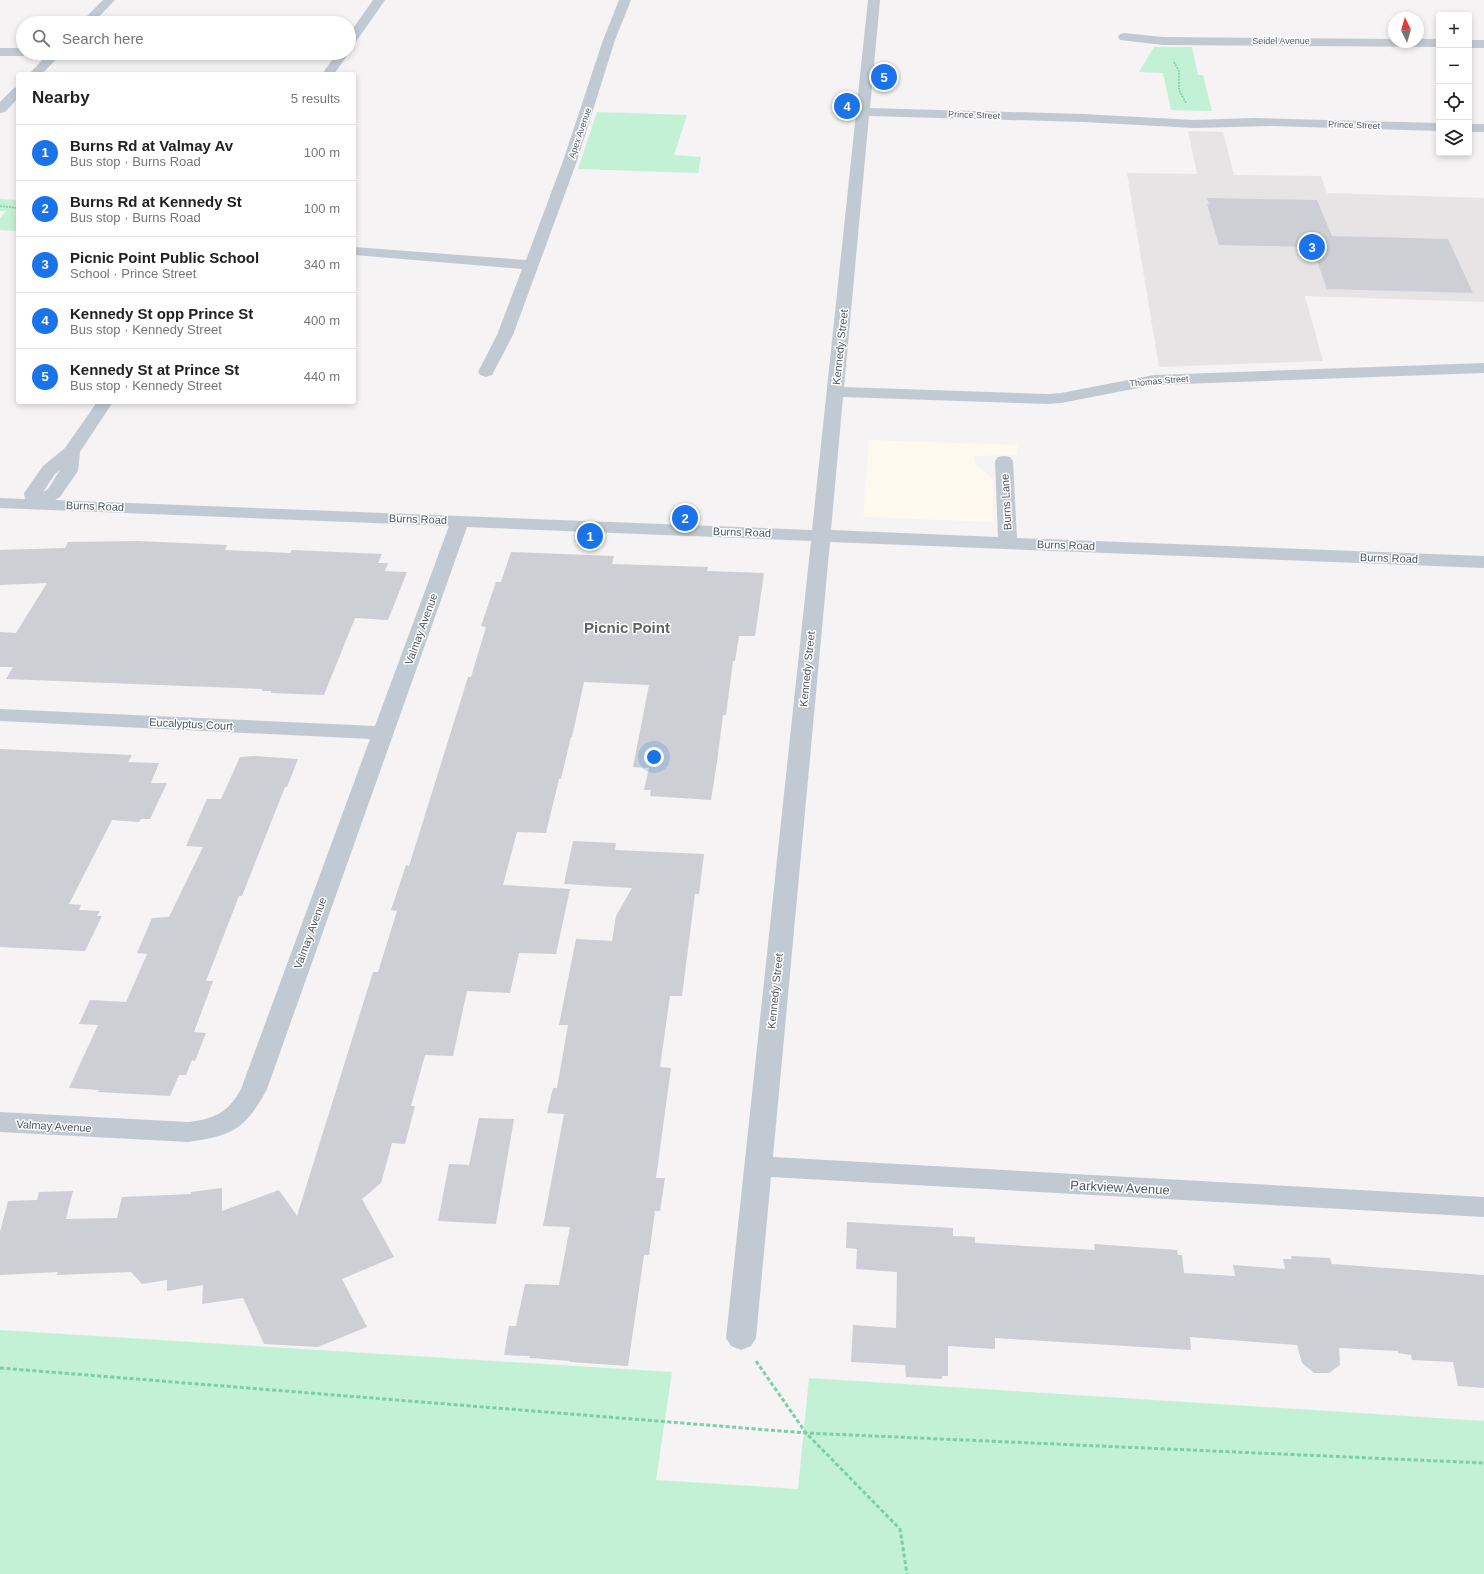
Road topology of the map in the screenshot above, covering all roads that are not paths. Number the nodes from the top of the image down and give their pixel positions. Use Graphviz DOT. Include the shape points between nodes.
graph roads {
  1 [pos="108,0"];
  2 [pos="378,0"];
  3 [pos="624,0"];
  4 [pos="874,0"];
  5 [pos="93,16"];
  6 [pos="356,33"];
  7 [pos="1124,37"];
  8 [pos="1436,43"];
  9 [pos="1472,44"];
  10 [pos="1484,44"];
  11 [pos="0,52"];
  12 [pos="16,52"];
  13 [pos="49,60"];
  14 [pos="337,60"];
  15 [pos="37,72"];
  16 [pos="329,72"];
  17 [pos="16,93"];
  18 [pos="0,109"];
  19 [pos="864,112"];
  20 [pos="1436,127"];
  21 [pos="1472,128"];
  22 [pos="1484,128"];
  23 [pos="356,251"];
  24 [pos="531,265"];
  25 [pos="1484,368"];
  26 [pos="486,372"];
  27 [pos="836,392"];
  28 [pos="104,404"];
  29 [pos="1004,461"];
  30 [pos="0,503"];
  31 [pos="35,504"];
  32 [pos="460,521"];
  33 [pos="821,536"];
  34 [pos="1008,543"];
  35 [pos="1484,562"];
  36 [pos="0,715"];
  37 [pos="383,733"];
  38 [pos="0,1122"];
  39 [pos="757,1166"];
  40 [pos="1484,1207"];
  41 [pos="741,1338"];
  1 -- 5 [label="street"];
  2 -- 6 [label="street"];
  3 -- 24 [label="street, Apex Avenue" via="577,143"];
  4 -- 19 [label="street, Kennedy Street"];
  7 -- 8 [label="street, Seidel Avenue" via="1163,41"];
  9 -- 10 [label="street"];
  11 -- 12 [label="street"];
  13 -- 15 [label="street"];
  14 -- 16 [label="street"];
  17 -- 18 [label="street"];
  19 -- 20 [label="street, Prince Street" via="1194,124"];
  19 -- 27 [label="street, Kennedy Street"];
  21 -- 22 [label="street"];
  23 -- 24 [label="street"];
  24 -- 26 [label="street, Apex Avenue" via="505,334"];
  25 -- 27 [label="street, Thomas Street" via="1154,380 1048,399"];
  27 -- 33 [label="street, Kennedy Street"];
  28 -- 31 [label="street" via="70,452 69,471 54,493"];
  29 -- 34 [label="street, Burns Lane"];
  30 -- 31 [label="street, Burns Road"];
  31 -- 32 [label="street, Burns Road"];
  32 -- 33 [label="street, Burns Road"];
  32 -- 37 [label="street, Valmay Avenue"];
  33 -- 34 [label="street, Burns Road"];
  33 -- 39 [label="street, Kennedy Street"];
  34 -- 35 [label="street, Burns Road"];
  36 -- 37 [label="street, Eucalyptus Court"];
  37 -- 38 [label="street, Valmay Avenue" via="246,1106 221,1126 188,1132"];
  39 -- 40 [label="street, Parkview Avenue"];
  39 -- 41 [label="street, Kennedy Street"];
}
